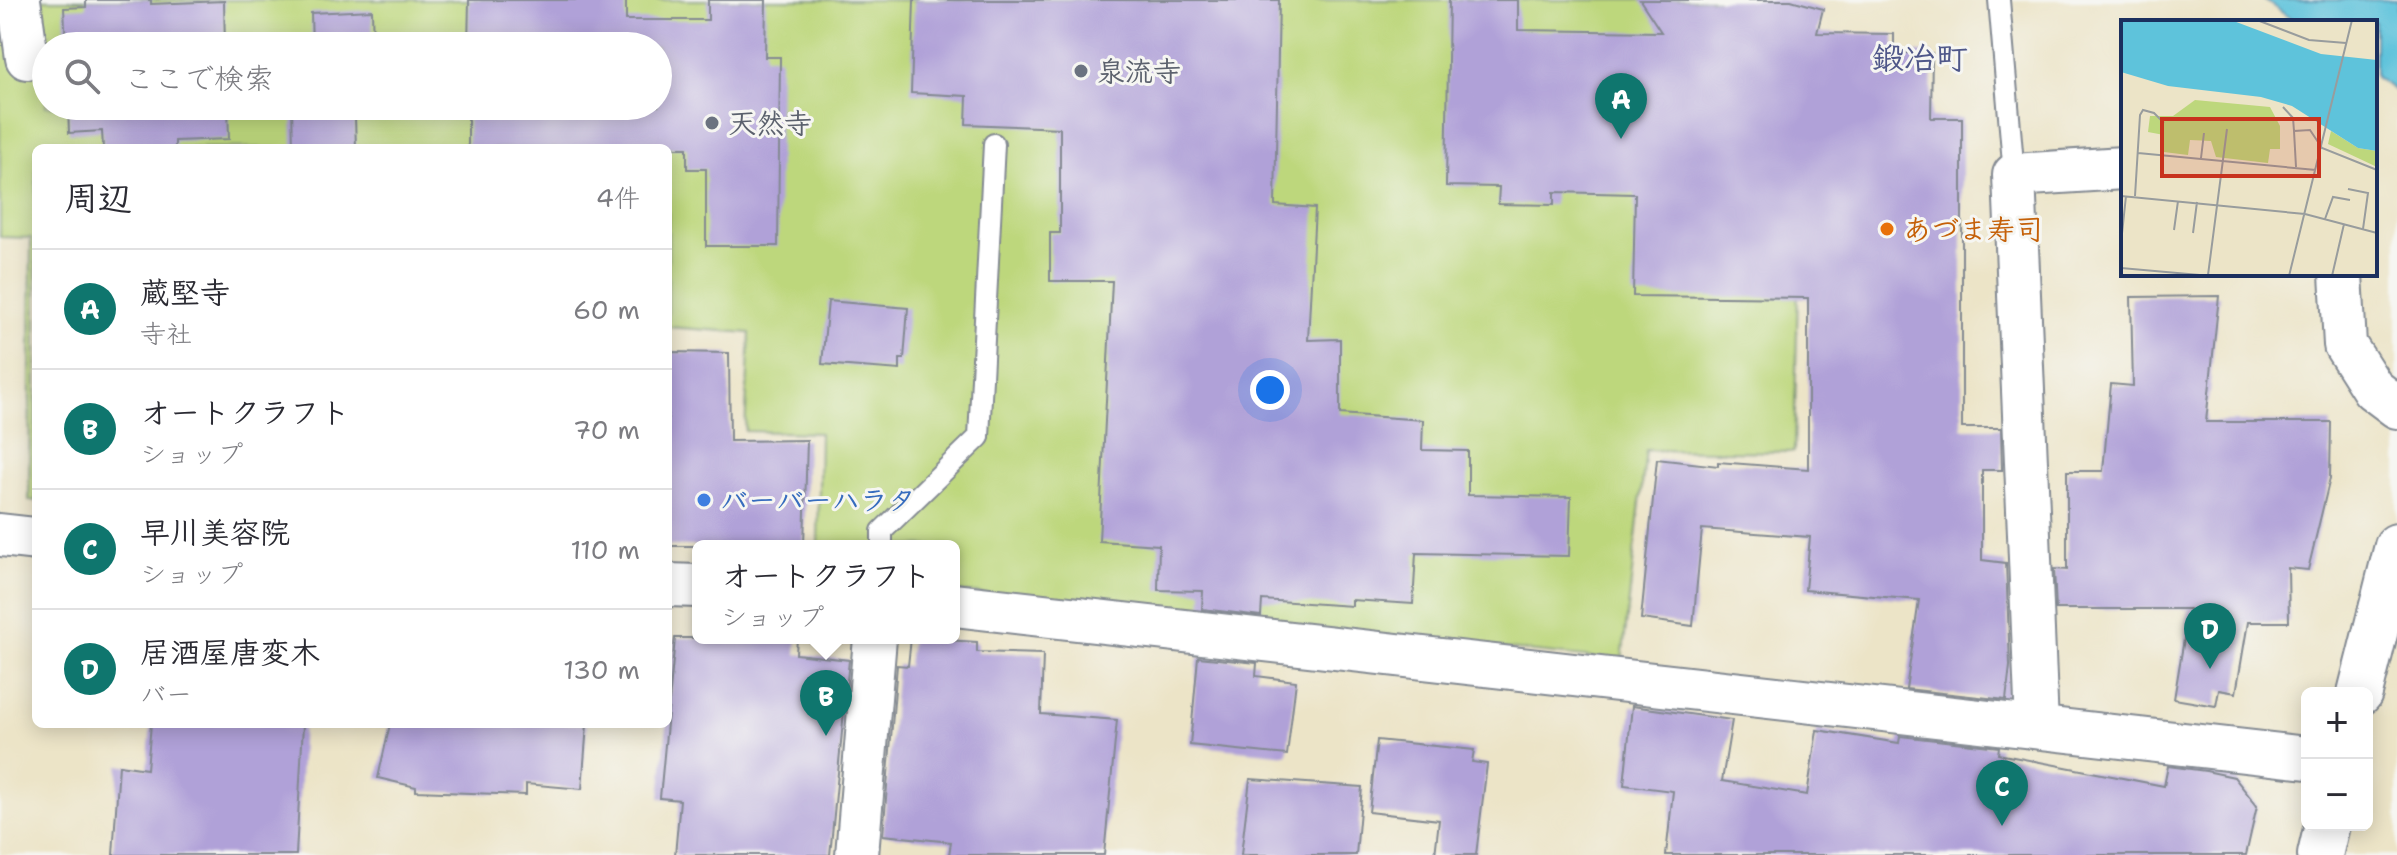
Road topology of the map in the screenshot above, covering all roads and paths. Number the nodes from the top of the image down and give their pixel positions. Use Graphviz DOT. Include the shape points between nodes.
graph roads {
  1 [pos="19,0"];
  2 [pos="1999,0"];
  3 [pos="27,58"];
  4 [pos="994,144"];
  5 [pos="2121,168"];
  6 [pos="2014,175"];
  7 [pos="2341,276"];
  8 [pos="2397,407"];
  9 [pos="0,535"];
  10 [pos="32,539"];
  11 [pos="882,540"];
  12 [pos="2397,546"];
  13 [pos="672,585"];
  14 [pos="692,586"];
  15 [pos="960,606"];
  16 [pos="875,644"];
  17 [pos="2362,687"];
  18 [pos="2037,726"];
  19 [pos="2301,757"];
  20 [pos="2326,831"];
  21 [pos="857,855"];
  22 [pos="2320,855"];
  1 -- 3 [label="street"];
  2 -- 6 [label="lane"];
  4 -- 11 [label="lane" via="979,437 882,531"];
  5 -- 6 [label="street"];
  6 -- 18 [label="street"];
  7 -- 8 [label="street" via="2345,345 2373,389"];
  9 -- 10 [label="street"];
  12 -- 17 [label="street"];
  13 -- 14 [label="street"];
  15 -- 18 [label="street"];
  16 -- 21 [label="street"];
  18 -- 19 [label="street"];
  20 -- 22 [label="street"];
}
